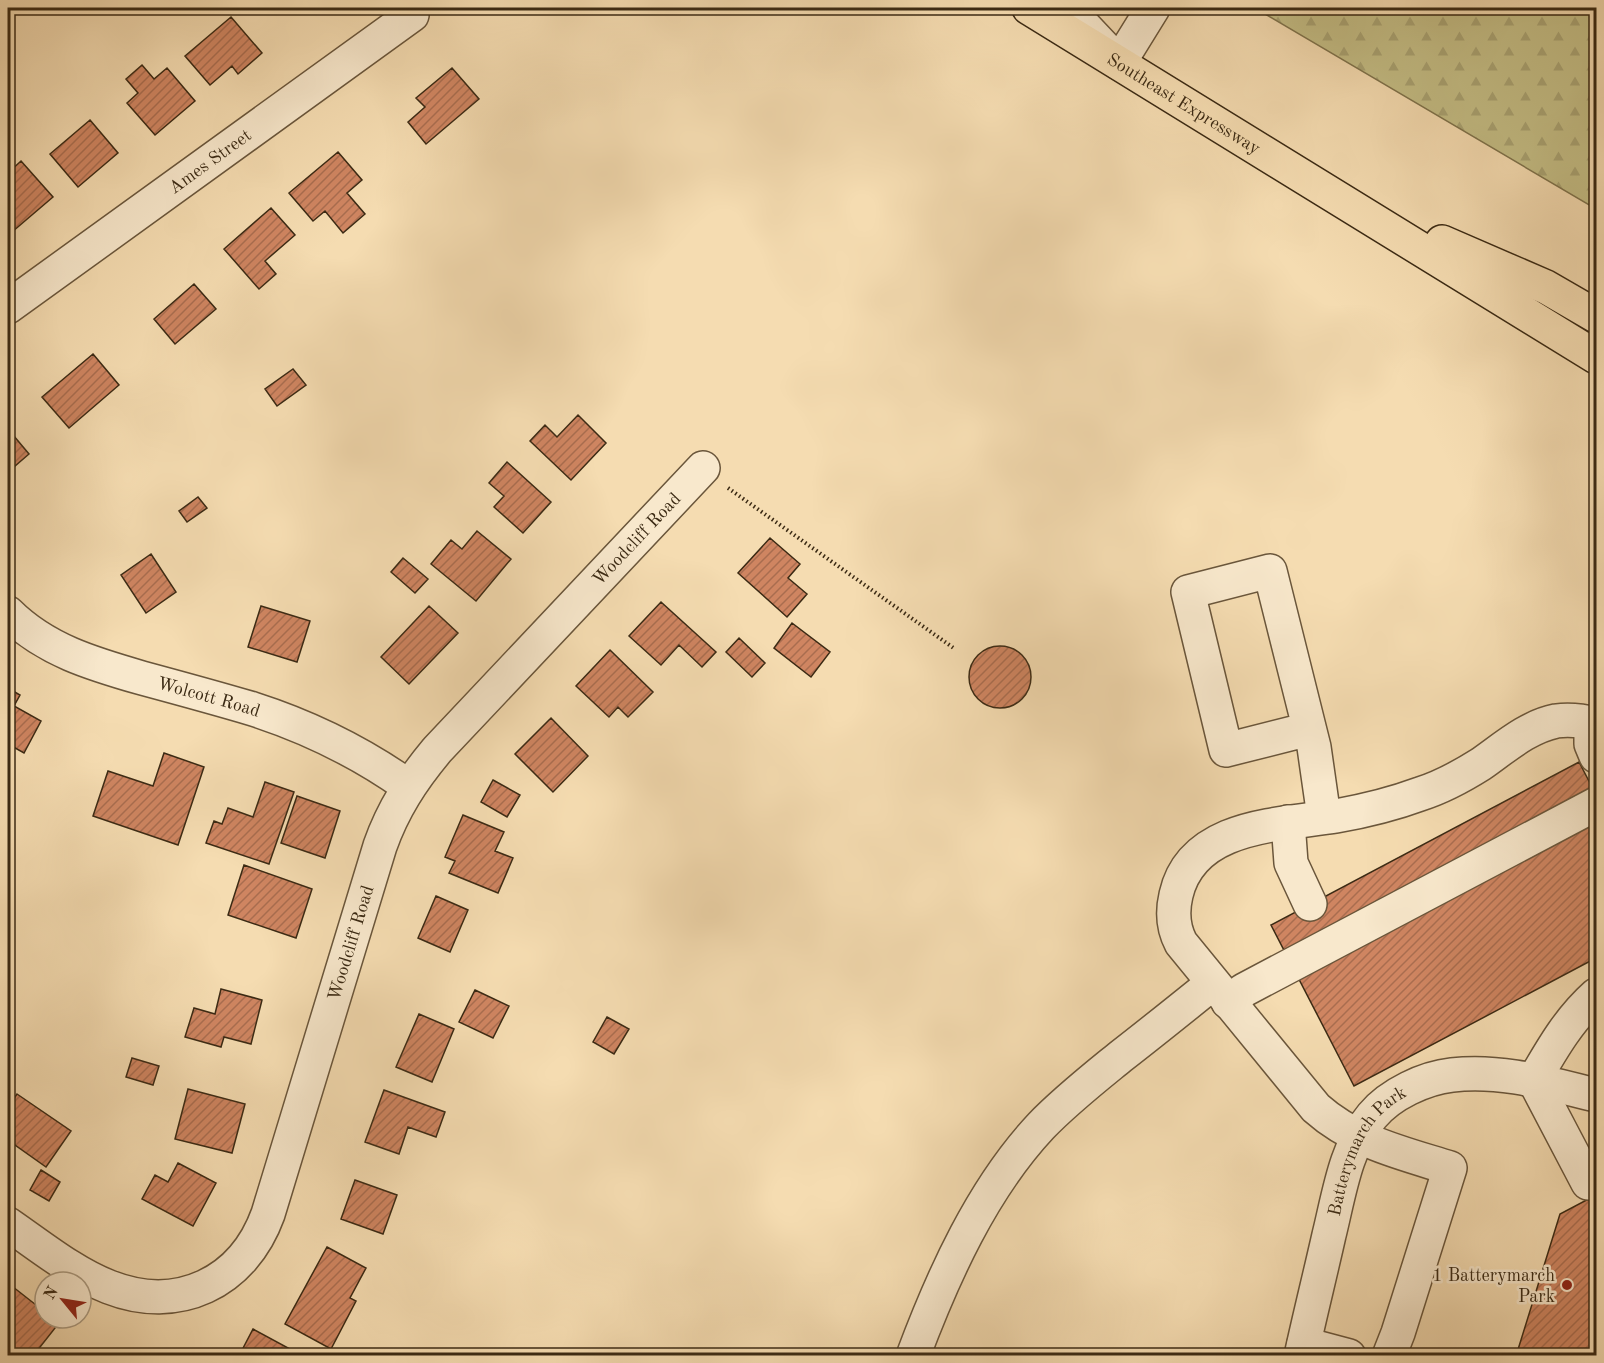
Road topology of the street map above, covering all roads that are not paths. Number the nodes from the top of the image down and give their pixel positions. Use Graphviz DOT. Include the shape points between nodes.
graph roads {
  1 [pos="1029,8"];
  2 [pos="1068,8"];
  3 [pos="1153,8"];
  4 [pos="412,15"];
  5 [pos="1119,63"];
  6 [pos="1338,198"];
  7 [pos="8,307"];
  8 [pos="1596,316"];
  9 [pos="1596,357"];
  10 [pos="703,468"];
  11 [pos="8,613"];
  12 [pos="1594,724"];
  13 [pos="1309,729"];
  14 [pos="1596,756"];
  15 [pos="408,786"];
  16 [pos="1596,804"];
  17 [pos="1324,817"];
  18 [pos="1288,822"];
  19 [pos="1310,904"];
  20 [pos="1220,992"];
  21 [pos="1596,994"];
  22 [pos="1534,1080"];
  23 [pos="1596,1095"];
  24 [pos="1359,1137"];
  25 [pos="1588,1183"];
  26 [pos="8,1224"];
  27 [pos="1302,1350"];
  28 [pos="913,1356"];
  29 [pos="1349,1356"];
  30 [pos="1389,1356"];
  1 -- 5 [label="highway, Southeast Expressway"];
  2 -- 5 [label="street"];
  3 -- 5 [label="street"];
  4 -- 7 [label="street, Ames Street"];
  5 -- 6 [label="highway, Southeast Expressway"];
  6 -- 8 [label="highway" via="1546,287"];
  6 -- 9 [label="highway"];
  10 -- 15 [label="street, Woodcliff Road" via="437,750"];
  11 -- 15 [label="street, Wolcott Road" via="49,644 83,660 291,723 363,755"];
  12 -- 14 [label="street" via="1591,744"];
  12 -- 17 [label="street" via="1566,720 1543,724 1439,788 1397,802"];
  13 -- 13 [label="street" via="1270,571 1188,592 1226,750"];
  13 -- 17 [label="street"];
  15 -- 26 [label="street, Woodcliff Road" via="380,846 268,1214 257,1242 237,1266 215,1282 189,1293 132,1293 94,1280"];
  16 -- 20 [label="street" via="1244,990"];
  17 -- 18 [label="street"];
  18 -- 19 [label="street" via="1291,864"];
  18 -- 20 [label="street" via="1258,826 1227,837 1202,853 1181,880 1175,898 1174,927 1187,952"];
  20 -- 24 [label="street" via="1305,1096 1330,1120"];
  20 -- 28 [label="street" via="1081,1089 1025,1144 968,1233"];
  21 -- 22 [label="street" via="1563,1032"];
  22 -- 23 [label="street, Batterymarch Park"];
  22 -- 24 [label="street, Batterymarch Park" via="1488,1074 1437,1078 1394,1098 1373,1114"];
  22 -- 25 [label="street"];
  24 -- 27 [label="street, Batterymarch Park" via="1342,1182"];
  24 -- 30 [label="street" via="1450,1168"];
  27 -- 29 [label="street, Batterymarch Park"];
}
